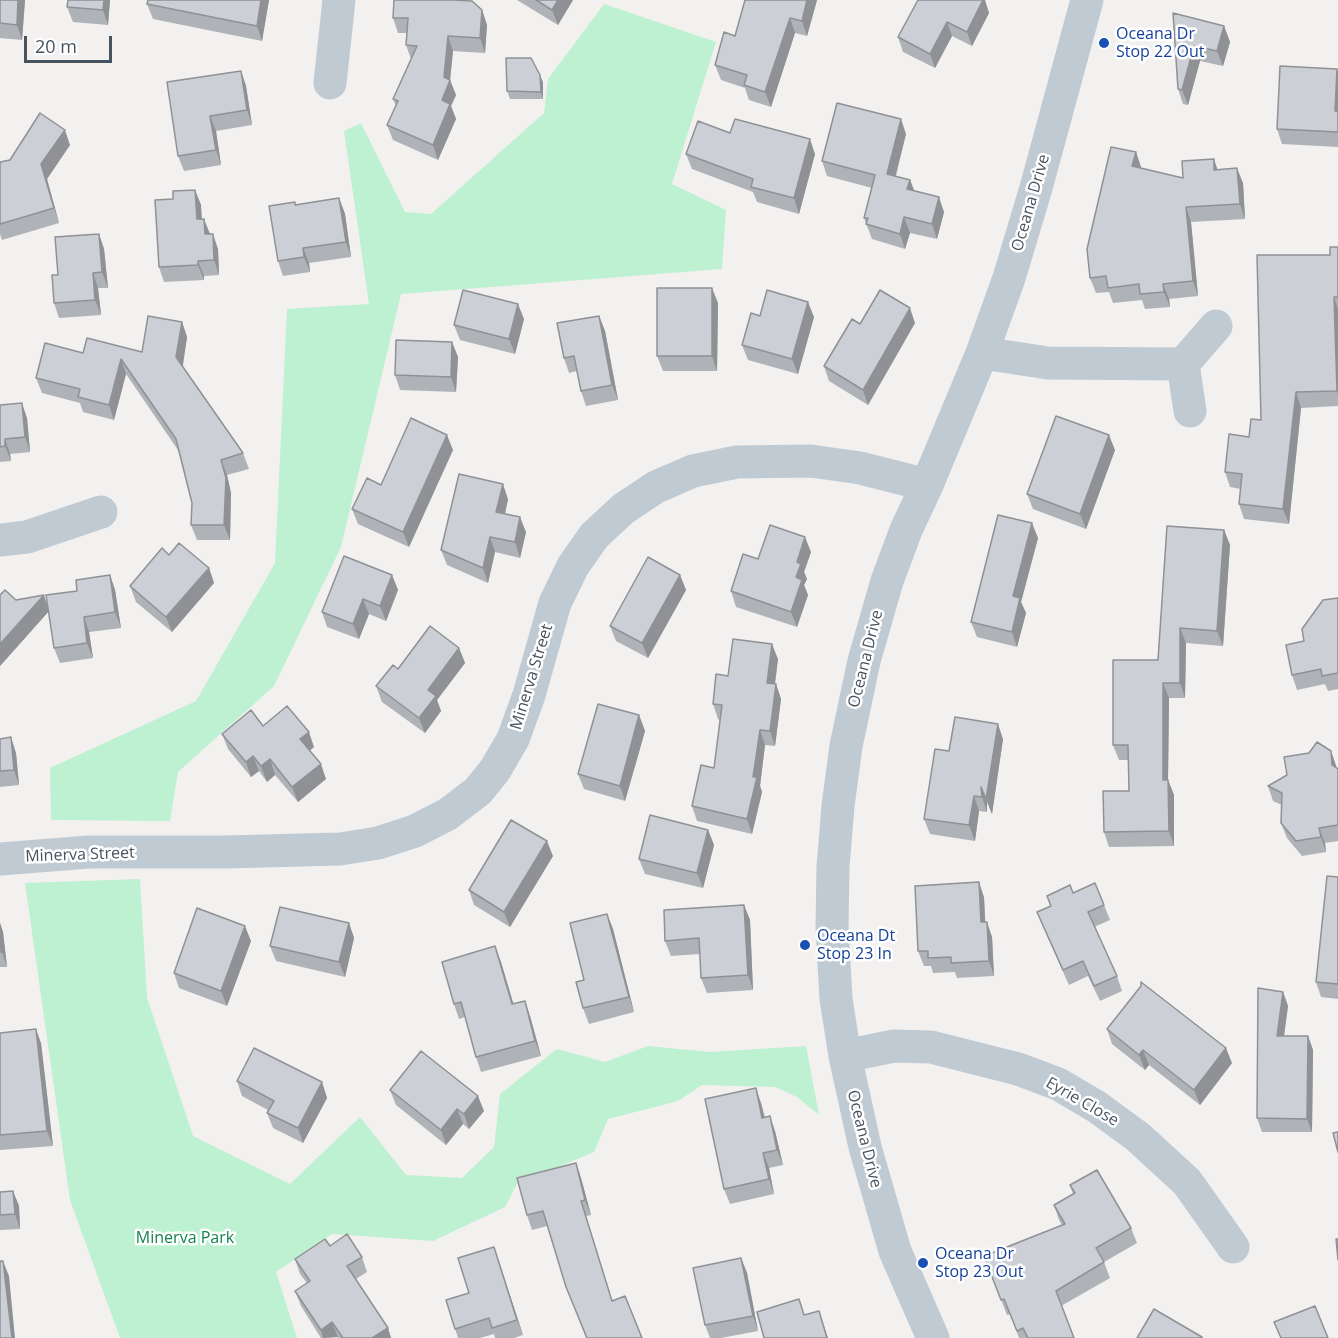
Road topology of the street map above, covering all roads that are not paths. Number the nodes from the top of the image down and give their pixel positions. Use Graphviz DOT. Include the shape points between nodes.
graph roads {
  1 [pos="339,0"];
  2 [pos="1087,0"];
  3 [pos="330,83"];
  4 [pos="1216,326"];
  5 [pos="982,353"];
  6 [pos="1183,364"];
  7 [pos="1190,411"];
  8 [pos="927,485"];
  9 [pos="101,512"];
  10 [pos="0,540"];
  11 [pos="0,859"];
  12 [pos="845,1056"];
  13 [pos="1233,1247"];
  14 [pos="933,1338"];
  1 -- 3 [label="street"];
  2 -- 5 [label="street, Oceana Drive" via="1036,188"];
  4 -- 6 [label="street"];
  5 -- 6 [label="street" via="1048,363"];
  5 -- 8 [label="street, Oceana Drive"];
  6 -- 7 [label="street"];
  8 -- 11 [label="street, Minerva Street" via="860,468 811,461 737,462 693,471 656,487 623,509 594,536 573,566 555,603 513,739 495,770 478,791 415,831 378,843 340,849 89,852"];
  8 -- 12 [label="street, Oceana Drive" via="887,581 864,661 846,746 833,867 832,927 836,999"];
  9 -- 10 [label="street" via="27,537"];
  12 -- 13 [label="street, Eyrie Close" via="894,1046 931,1047 1018,1069 1058,1084 1097,1107 1163,1159 1187,1182"];
  12 -- 14 [label="street, Oceana Drive" via="865,1148 895,1251"];
}
